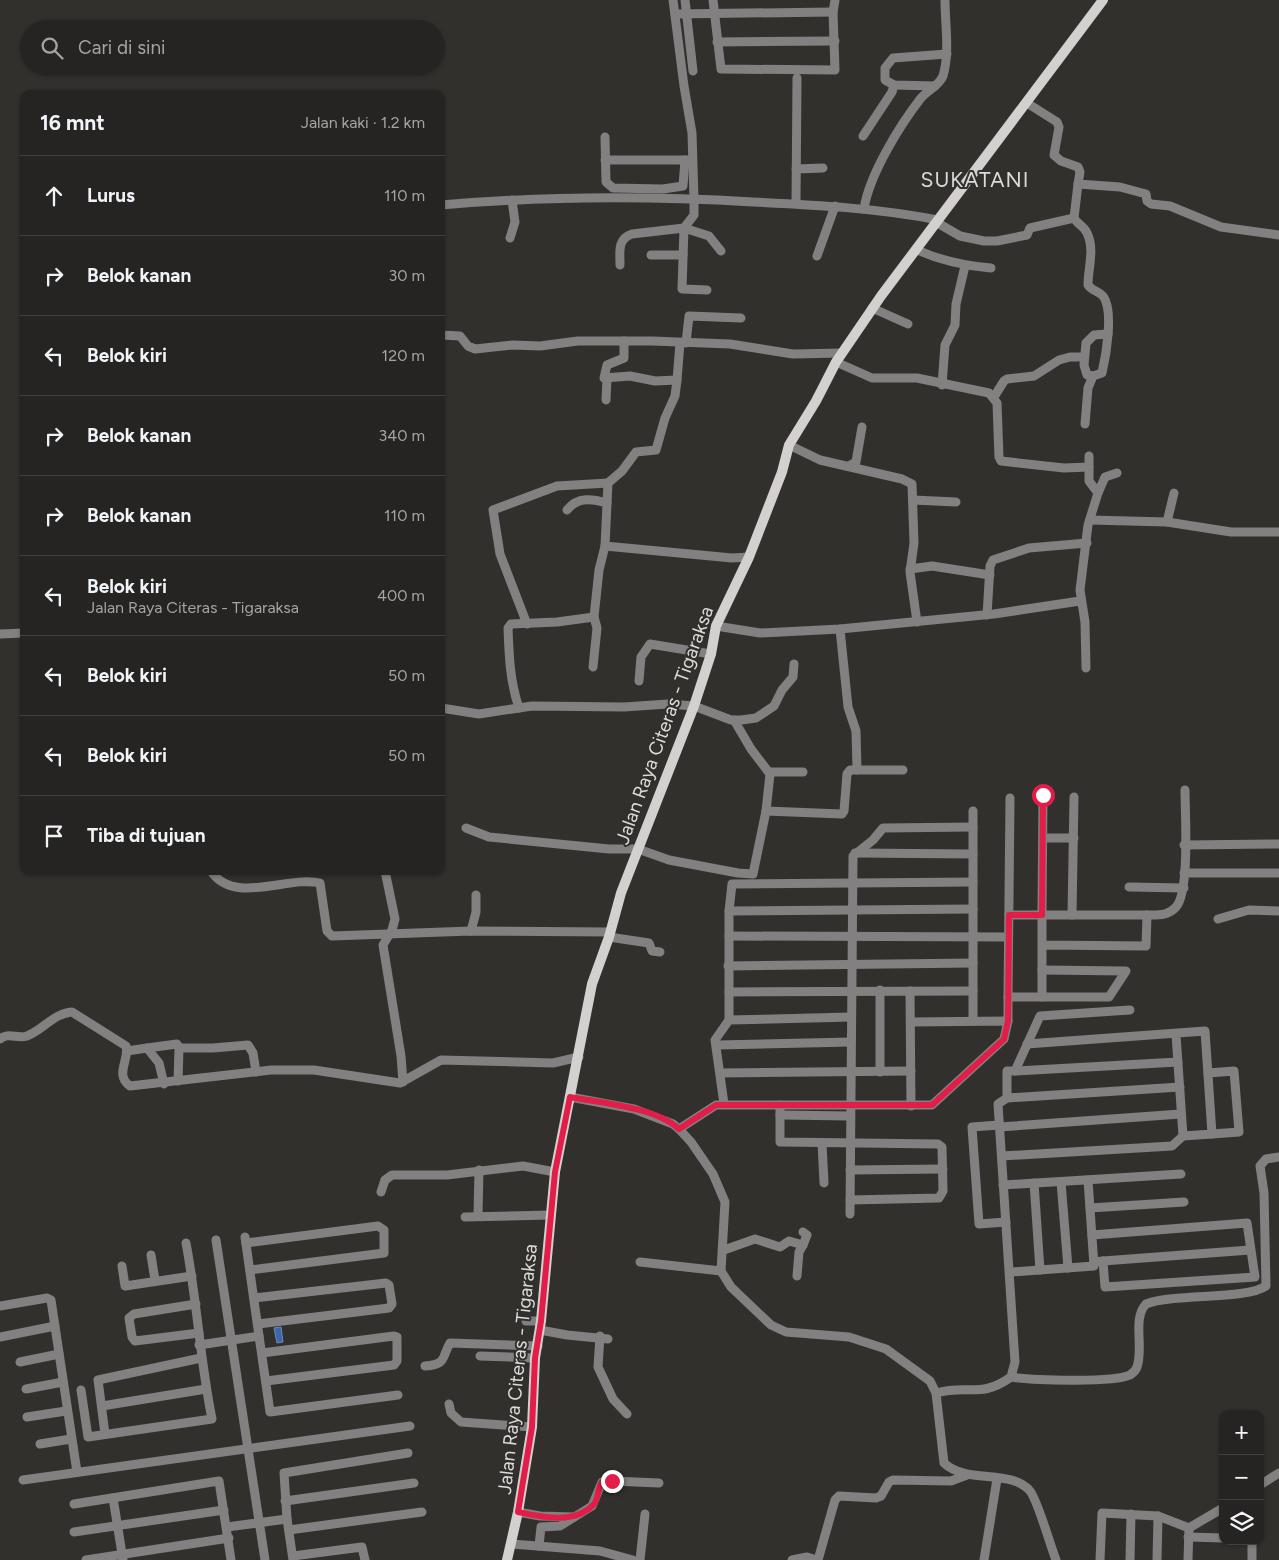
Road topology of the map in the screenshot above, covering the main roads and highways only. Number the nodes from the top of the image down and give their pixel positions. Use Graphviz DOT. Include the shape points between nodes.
graph roads {
  1 [pos="1103,0"];
  2 [pos="507,1560"];
  1 -- 2 [label="main road, Jalan Raya Citeras - Tigaraksa" via="872,308 839,358 789,445 749,557 716,626 711,654 694,706 621,894 592,984 555,1172 535,1358 532,1427"];
}
